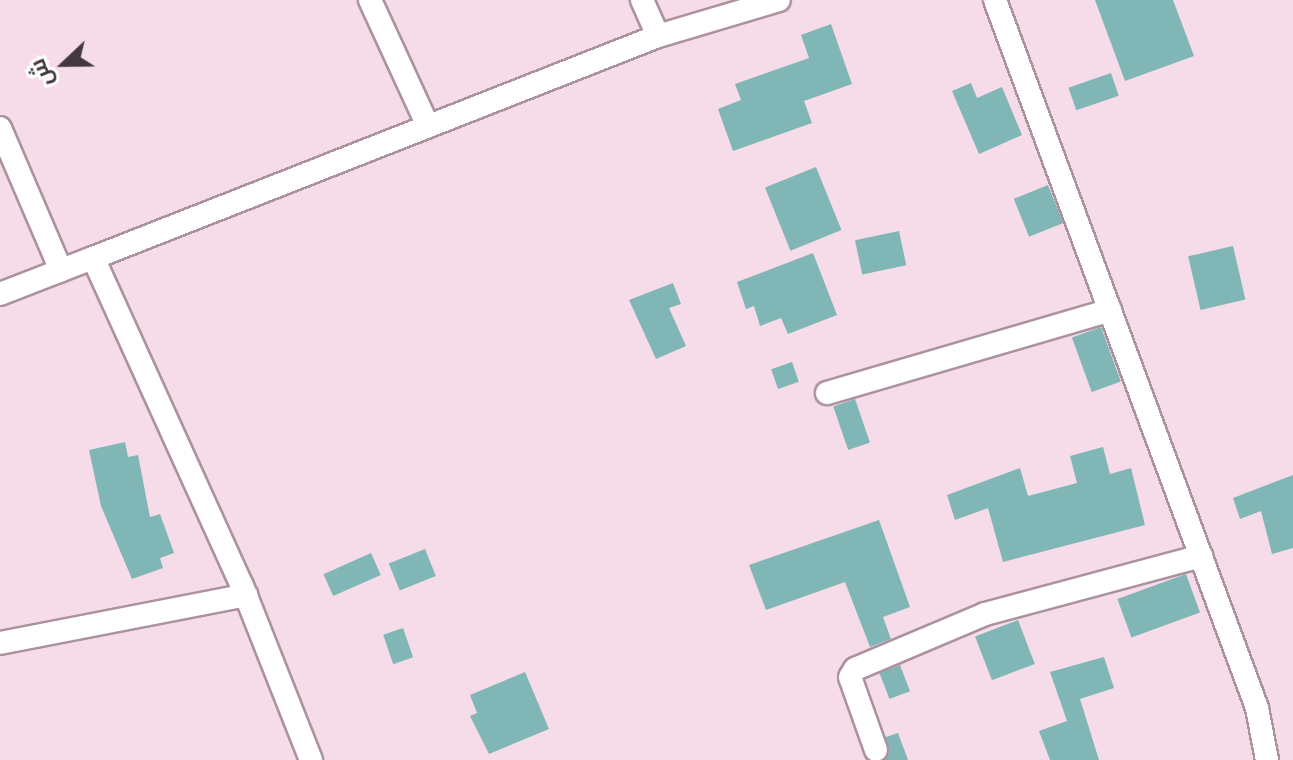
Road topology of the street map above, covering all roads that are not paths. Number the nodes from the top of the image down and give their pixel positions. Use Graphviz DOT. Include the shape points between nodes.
graph roads {
  1 [pos="370,0"];
  2 [pos="642,0"];
  3 [pos="779,0"];
  4 [pos="995,0"];
  5 [pos="658,36"];
  6 [pos="428,126"];
  7 [pos="0,128"];
  8 [pos="93,258"];
  9 [pos="61,270"];
  10 [pos="0,294"];
  11 [pos="1110,310"];
  12 [pos="827,393"];
  13 [pos="1201,556"];
  14 [pos="246,595"];
  15 [pos="0,643"];
  16 [pos="876,750"];
  17 [pos="311,760"];
  18 [pos="1267,760"];
  1 -- 6 [label="street"];
  2 -- 5 [label="street"];
  3 -- 5 [label="street"];
  4 -- 11 [label="street"];
  5 -- 6 [label="street"];
  6 -- 8 [label="street"];
  7 -- 9 [label="street"];
  8 -- 9 [label="street"];
  8 -- 14 [label="street"];
  9 -- 10 [label="street"];
  11 -- 12 [label="street"];
  11 -- 13 [label="street"];
  13 -- 16 [label="street" via="985,614 855,669 852,688"];
  13 -- 18 [label="street" via="1257,708"];
  14 -- 15 [label="street"];
  14 -- 17 [label="street"];
}
